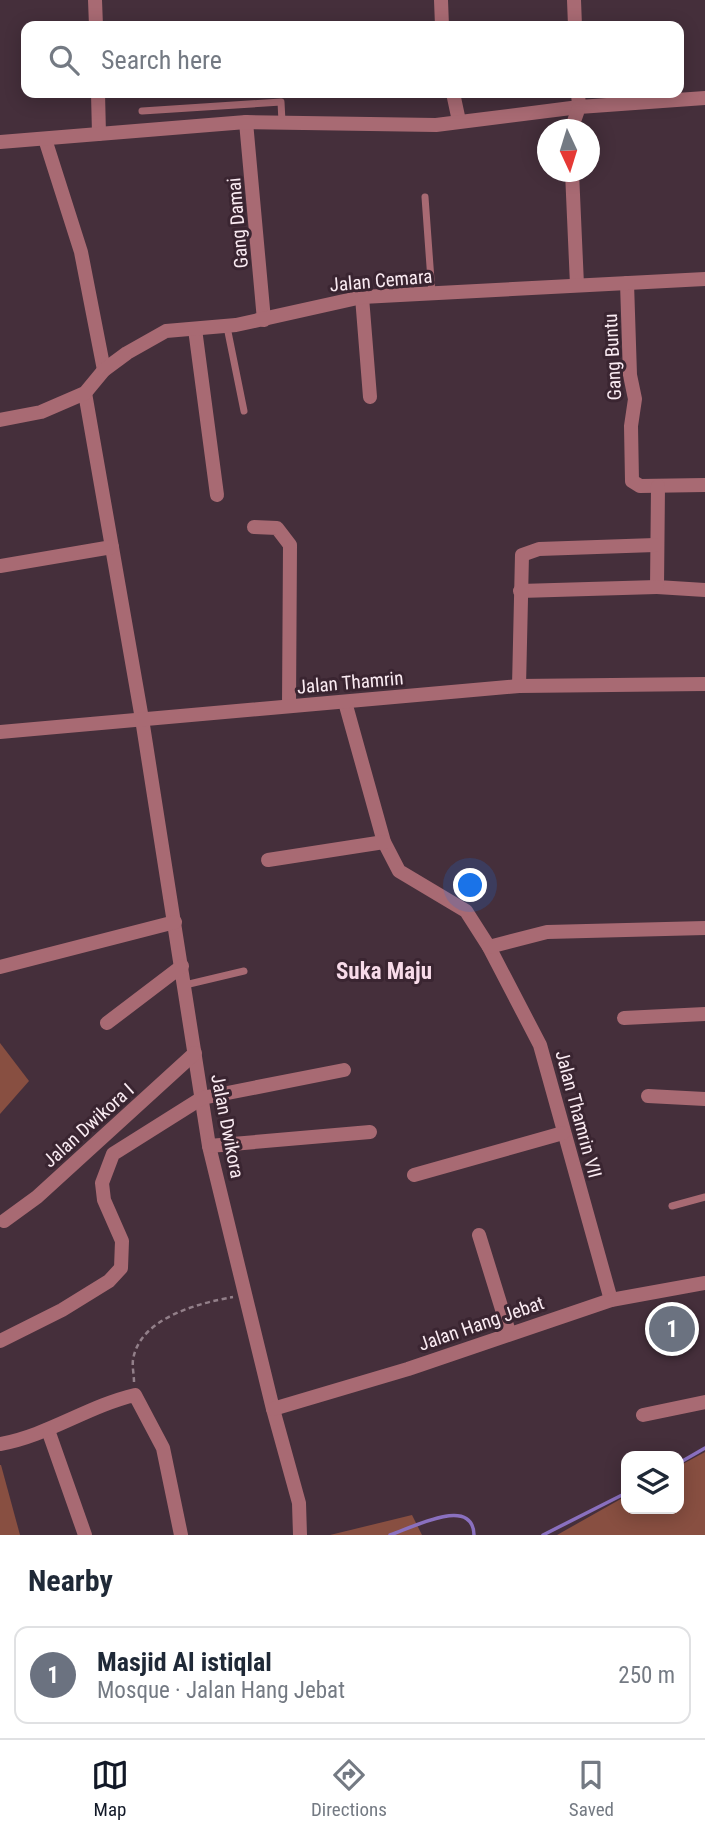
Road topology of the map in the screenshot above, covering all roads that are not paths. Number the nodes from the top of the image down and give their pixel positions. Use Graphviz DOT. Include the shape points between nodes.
graph roads {
  1 [pos="95,0"];
  2 [pos="441,0"];
  3 [pos="574,0"];
  4 [pos="96,21"];
  5 [pos="442,21"];
  6 [pos="575,21"];
  7 [pos="98,98"];
  8 [pos="454,98"];
  9 [pos="705,99"];
  10 [pos="579,100"];
  11 [pos="177,109"];
  12 [pos="142,111"];
  13 [pos="574,119"];
  14 [pos="459,121"];
  15 [pos="246,122"];
  16 [pos="282,122"];
  17 [pos="178,128"];
  18 [pos="99,134"];
  19 [pos="45,139"];
  20 [pos="0,142"];
  21 [pos="572,182"];
  22 [pos="425,197"];
  23 [pos="705,279"];
  24 [pos="626,283"];
  25 [pos="577,285"];
  26 [pos="432,295"];
  27 [pos="362,297"];
  28 [pos="264,320"];
  29 [pos="227,327"];
  30 [pos="195,330"];
  31 [pos="104,370"];
  32 [pos="85,393"];
  33 [pos="370,397"];
  34 [pos="244,411"];
  35 [pos="0,420"];
  36 [pos="705,485"];
  37 [pos="658,486"];
  38 [pos="216,495"];
  39 [pos="254,527"];
  40 [pos="655,545"];
  41 [pos="112,547"];
  42 [pos="0,566"];
  43 [pos="657,587"];
  44 [pos="705,590"];
  45 [pos="520,591"];
  46 [pos="705,684"];
  47 [pos="519,687"];
  48 [pos="345,702"];
  49 [pos="289,706"];
  50 [pos="142,719"];
  51 [pos="0,732"];
  52 [pos="384,842"];
  53 [pos="268,860"];
  54 [pos="175,922"];
  55 [pos="705,928"];
  56 [pos="489,947"];
  57 [pos="182,966"];
  58 [pos="0,968"];
  59 [pos="244,971"];
  60 [pos="185,985"];
  61 [pos="705,1014"];
  62 [pos="624,1017"];
  63 [pos="107,1023"];
  64 [pos="195,1053"];
  65 [pos="344,1070"];
  66 [pos="648,1096"];
  67 [pos="202,1098"];
  68 [pos="705,1099"];
  69 [pos="370,1132"];
  70 [pos="563,1133"];
  71 [pos="209,1146"];
  72 [pos="414,1175"];
  73 [pos="705,1197"];
  74 [pos="672,1206"];
  75 [pos="4,1221"];
  76 [pos="479,1235"];
  77 [pos="705,1283"];
  78 [pos="611,1300"];
  79 [pos="509,1332"];
  80 [pos="0,1341"];
  81 [pos="705,1402"];
  82 [pos="273,1409"];
  83 [pos="643,1415"];
  84 [pos="48,1430"];
  85 [pos="0,1444"];
  86 [pos="85,1535"];
  87 [pos="181,1535"];
  88 [pos="300,1535"];
  1 -- 4 [label="street"];
  2 -- 5 [label="street"];
  3 -- 6 [label="street"];
  7 -- 18 [label="street"];
  8 -- 14 [label="street"];
  9 -- 10 [label="street"];
  10 -- 13 [label="street"];
  10 -- 14 [label="street"];
  11 -- 12 [label="lane"];
  11 -- 16 [label="lane" via="281,102"];
  11 -- 17 [label="lane"];
  14 -- 16 [label="street" via="436,125"];
  15 -- 16 [label="street"];
  15 -- 17 [label="street"];
  15 -- 28 [label="street, Gang Damai"];
  17 -- 18 [label="street"];
  18 -- 19 [label="street"];
  19 -- 20 [label="street"];
  19 -- 31 [label="street" via="81,252"];
  21 -- 25 [label="street"];
  22 -- 26 [label="lane"];
  23 -- 24 [label="street, Jalan Cemara"];
  24 -- 25 [label="street, Jalan Cemara"];
  24 -- 37 [label="street, Gang Buntu" via="635,399 632,481"];
  25 -- 26 [label="street, Jalan Cemara"];
  26 -- 27 [label="street, Jalan Cemara"];
  27 -- 28 [label="street, Jalan Cemara"];
  27 -- 33 [label="street"];
  28 -- 29 [label="street, Jalan Cemara"];
  29 -- 30 [label="street, Jalan Cemara"];
  29 -- 34 [label="lane"];
  30 -- 31 [label="street, Jalan Cemara" via="166,331"];
  30 -- 38 [label="street"];
  31 -- 32 [label="street, Jalan Cemara"];
  32 -- 35 [label="street, Jalan Cemara" via="41,412"];
  32 -- 41 [label="street"];
  36 -- 37 [label="street, Gang Buntu"];
  37 -- 40 [label="street"];
  39 -- 49 [label="street" via="277,528 290,545"];
  40 -- 43 [label="street"];
  40 -- 45 [label="street" via="529,550 522,555"];
  41 -- 42 [label="street"];
  41 -- 50 [label="street"];
  43 -- 44 [label="street"];
  43 -- 45 [label="street"];
  45 -- 47 [label="street"];
  46 -- 47 [label="street, Jalan Thamrin"];
  47 -- 48 [label="street, Jalan Thamrin"];
  48 -- 49 [label="street, Jalan Thamrin"];
  48 -- 52 [label="street, Jalan Thamrin VII"];
  49 -- 50 [label="street, Jalan Thamrin"];
  50 -- 51 [label="street, Jalan Thamrin"];
  50 -- 54 [label="street, Jalan Dwikora"];
  52 -- 53 [label="street"];
  52 -- 56 [label="street, Jalan Thamrin VII" via="399,871 466,911"];
  54 -- 57 [label="street, Jalan Dwikora"];
  54 -- 58 [label="street"];
  55 -- 56 [label="street" via="547,932"];
  56 -- 70 [label="street, Jalan Thamrin VII" via="540,1045"];
  57 -- 60 [label="street, Jalan Dwikora"];
  57 -- 63 [label="street"];
  59 -- 60 [label="lane"];
  60 -- 64 [label="street, Jalan Dwikora"];
  61 -- 62 [label="street"];
  64 -- 67 [label="street, Jalan Dwikora"];
  64 -- 75 [label="street, Jalan Dwikora I" via="37,1197"];
  65 -- 67 [label="street"];
  66 -- 68 [label="street"];
  67 -- 71 [label="street, Jalan Dwikora"];
  67 -- 80 [label="street" via="126,1144 107,1165 104,1200 122,1241 121,1268 109,1281 62,1310"];
  69 -- 71 [label="street"];
  70 -- 72 [label="street"];
  70 -- 78 [label="street, Jalan Thamrin VII"];
  71 -- 82 [label="street, Jalan Dwikora"];
  73 -- 74 [label="lane"];
  76 -- 79 [label="street"];
  77 -- 78 [label="street, Jalan Hang Jebat"];
  78 -- 79 [label="street, Jalan Hang Jebat"];
  79 -- 82 [label="street, Jalan Hang Jebat"];
  81 -- 83 [label="street"];
  82 -- 88 [label="street, Jalan Dwikora" via="299,1503"];
  84 -- 85 [label="street"];
  84 -- 86 [label="street"];
  84 -- 87 [label="street" via="135,1395 163,1448"];
}
